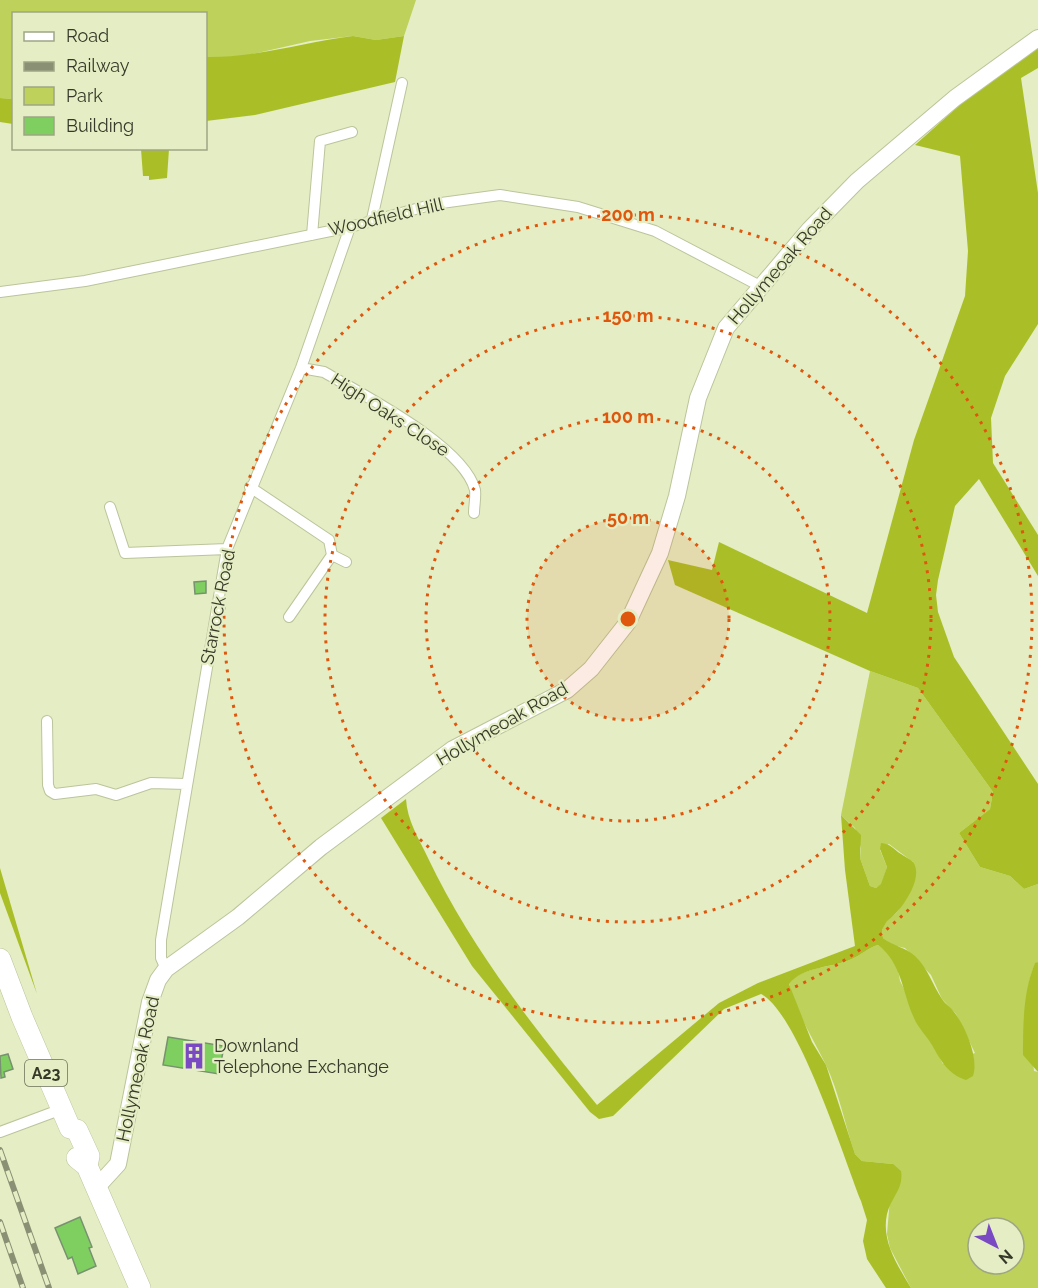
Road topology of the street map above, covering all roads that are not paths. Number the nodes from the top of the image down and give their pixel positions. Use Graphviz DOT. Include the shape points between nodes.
graph roads {
  1 [pos="1038,38"];
  2 [pos="402,83"];
  3 [pos="351,132"];
  4 [pos="372,219"];
  5 [pos="350,227"];
  6 [pos="312,234"];
  7 [pos="760,286"];
  8 [pos="0,292"];
  9 [pos="301,368"];
  10 [pos="250,487"];
  11 [pos="110,507"];
  12 [pos="474,513"];
  13 [pos="227,549"];
  14 [pos="332,555"];
  15 [pos="346,562"];
  16 [pos="289,617"];
  17 [pos="47,720"];
  18 [pos="186,784"];
  19 [pos="0,959"];
  20 [pos="166,969"];
  21 [pos="66,1119"];
  22 [pos="0,1132"];
  23 [pos="96,1188"];
  24 [pos="140,1288"];
  1 -- 7 [label="street, Hollymeoak Road" via="955,98 857,181"];
  2 -- 4 [label="street"];
  3 -- 6 [label="street" via="320,141"];
  4 -- 5 [label="street, Woodfield Hill"];
  4 -- 7 [label="street, Woodfield Hill" via="434,204 501,195 578,207 655,231"];
  5 -- 6 [label="street, Woodfield Hill"];
  5 -- 9 [label="street, Starrock Road"];
  6 -- 8 [label="street, Woodfield Hill" via="85,281"];
  7 -- 20 [label="street, Hollymeoak Road" via="726,328 698,398 660,554 628,622 591,669 567,690 453,749"];
  9 -- 10 [label="street, Starrock Road"];
  9 -- 12 [label="street, High Oaks Close" via="324,372 446,448 465,469 475,491"];
  10 -- 13 [label="street, Starrock Road"];
  10 -- 14 [label="street" via="328,540"];
  11 -- 13 [label="street" via="125,553"];
  13 -- 18 [label="street, Starrock Road"];
  14 -- 15 [label="street"];
  14 -- 16 [label="street"];
  17 -- 18 [label="street" via="48,785 56,794 85,788 116,795 151,783"];
  18 -- 20 [label="street, Starrock Road" via="161,940 161,958"];
  19 -- 21 [label="highway, A23"];
  20 -- 23 [label="street, Hollymeoak Road" via="150,1002 118,1164"];
  21 -- 22 [label="street"];
  21 -- 23 [label="highway, A23" via="84,1142 89,1156 87,1166"];
  23 -- 24 [label="highway, A23"];
}
